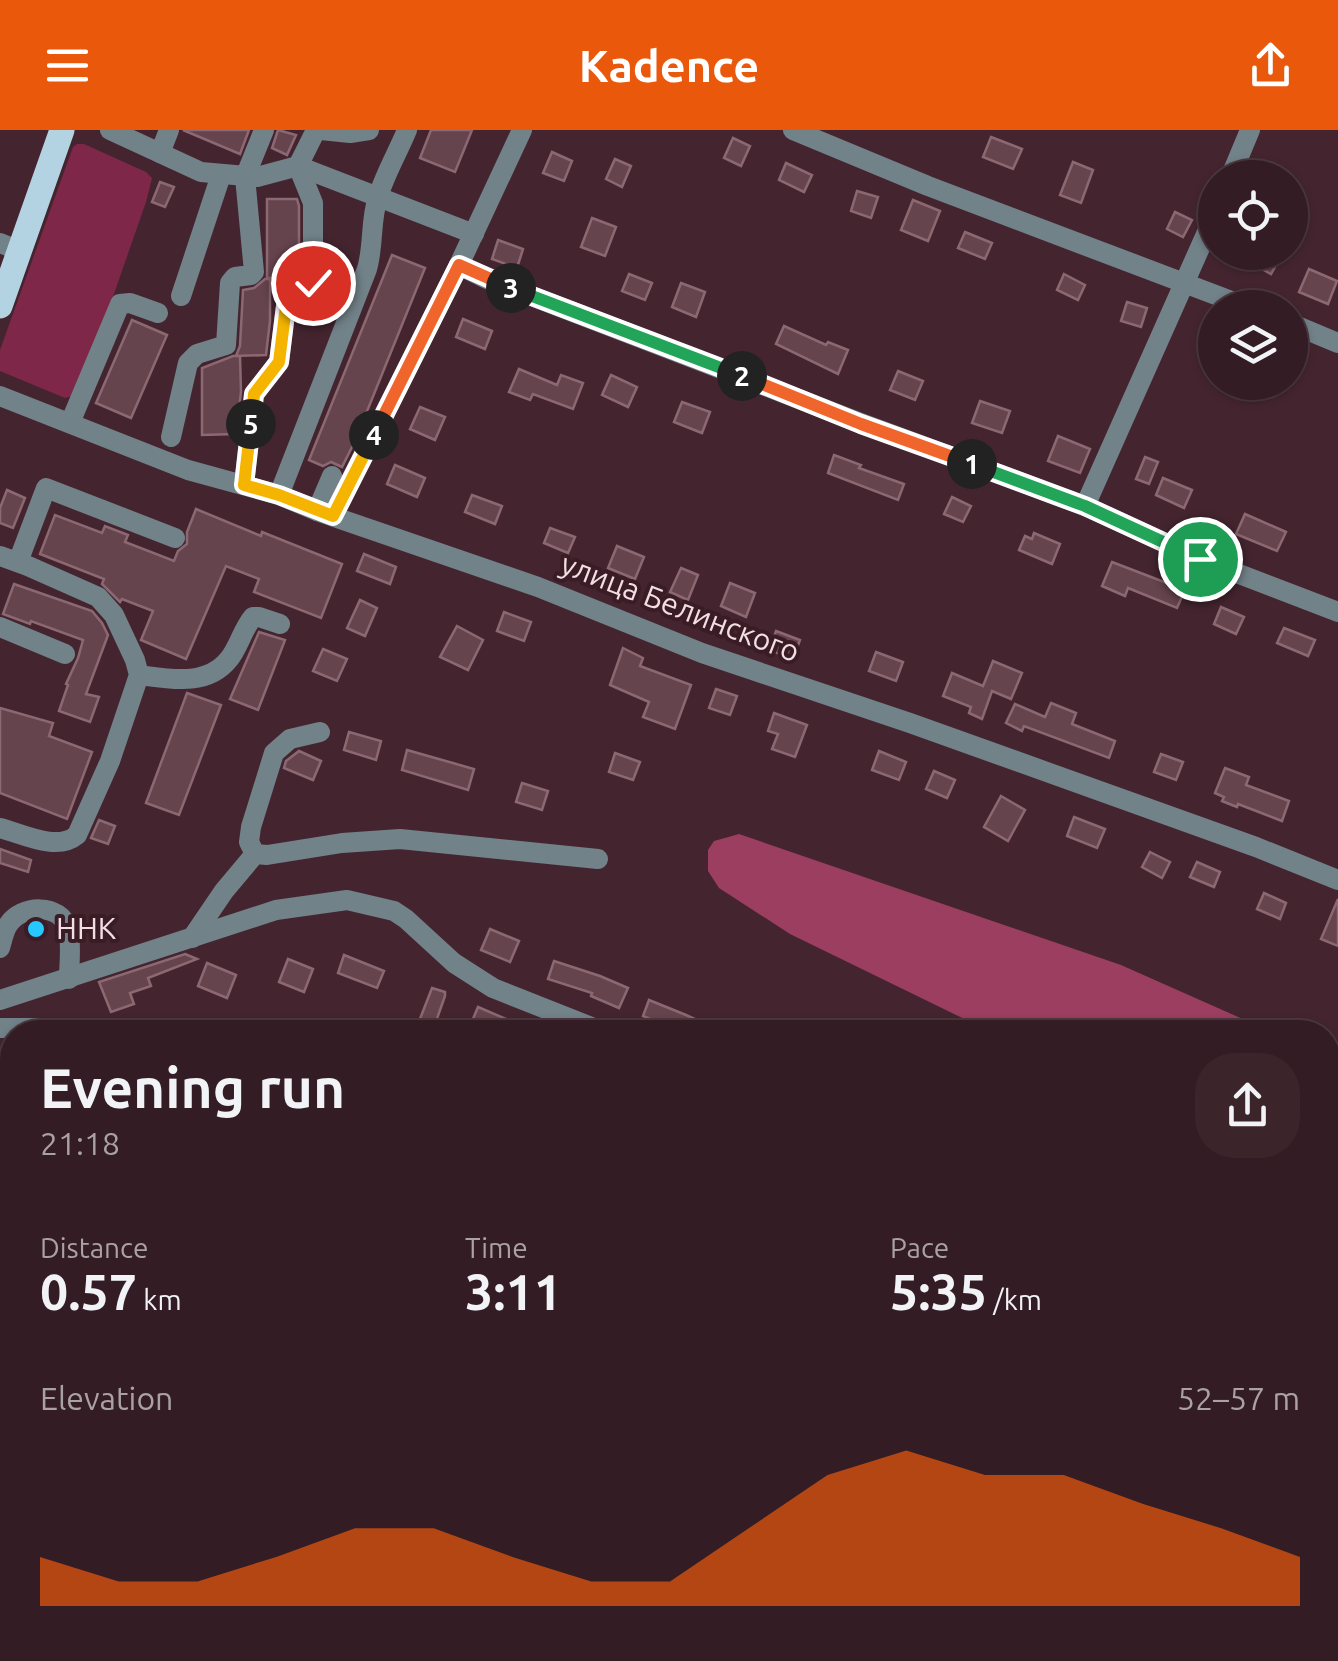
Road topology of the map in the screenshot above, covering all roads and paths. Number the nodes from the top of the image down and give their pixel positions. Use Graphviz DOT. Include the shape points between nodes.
graph roads {
  1 [pos="62,130"];
  2 [pos="110,130"];
  3 [pos="169,130"];
  4 [pos="264,130"];
  5 [pos="318,130"];
  6 [pos="369,130"];
  7 [pos="408,130"];
  8 [pos="522,130"];
  9 [pos="793,130"];
  10 [pos="1250,130"];
  11 [pos="160,153"];
  12 [pos="1238,160"];
  13 [pos="298,166"];
  14 [pos="222,175"];
  15 [pos="245,177"];
  16 [pos="378,197"];
  17 [pos="474,234"];
  18 [pos="10,247"];
  19 [pos="1198,254"];
  20 [pos="459,265"];
  21 [pos="1186,282"];
  22 [pos="1206,290"];
  23 [pos="181,296"];
  24 [pos="0,306"];
  25 [pos="158,312"];
  26 [pos="1308,331"];
  27 [pos="1338,343"];
  28 [pos="0,396"];
  29 [pos="70,423"];
  30 [pos="172,437"];
  31 [pos="332,476"];
  32 [pos="244,485"];
  33 [pos="279,495"];
  34 [pos="1085,506"];
  35 [pos="325,513"];
  36 [pos="175,538"];
  37 [pos="9,559"];
  38 [pos="1338,612"];
  39 [pos="280,624"];
  40 [pos="0,627"];
  41 [pos="65,654"];
  42 [pos="139,675"];
  43 [pos="320,732"];
  44 [pos="0,828"];
  45 [pos="255,854"];
  46 [pos="598,860"];
  47 [pos="1338,880"];
  48 [pos="192,938"];
  49 [pos="0,948"];
  50 [pos="69,979"];
  51 [pos="0,1000"];
  52 [pos="573,1020"];
  1 -- 18 [label="main road"];
  2 -- 11 [label="street"];
  3 -- 11 [label="street"];
  4 -- 15 [label="street"];
  5 -- 6 [label="street"];
  5 -- 13 [label="street"];
  7 -- 16 [label="street"];
  8 -- 17 [label="street"];
  9 -- 21 [label="street"];
  10 -- 12 [label="street"];
  11 -- 14 [label="street"];
  13 -- 15 [label="street"];
  13 -- 16 [label="street"];
  13 -- 32 [label="street" via="313,202 313,283 286,306 279,362 254,394"];
  14 -- 15 [label="street"];
  14 -- 23 [label="street"];
  15 -- 30 [label="street" via="254,272 230,283 226,345 188,363"];
  16 -- 17 [label="street"];
  16 -- 33 [label="street" via="372,254"];
  17 -- 20 [label="street"];
  18 -- 24 [label="main road"];
  19 -- 21 [label="street"];
  20 -- 34 [label="street"];
  20 -- 35 [label="street"];
  21 -- 22 [label="street"];
  21 -- 34 [label="street"];
  25 -- 29 [label="street" via="120,304"];
  26 -- 27 [label="street"];
  28 -- 29 [label="street, улица Белинского"];
  29 -- 32 [label="street, улица Белинского"];
  31 -- 35 [label="street"];
  32 -- 33 [label="street, улица Белинского"];
  33 -- 35 [label="street, улица Белинского"];
  34 -- 38 [label="street"];
  35 -- 47 [label="street, улица Белинского"];
  36 -- 37 [label="street" via="46,488"];
  37 -- 42 [label="street" via="98,597 114,614"];
  39 -- 42 [label="street" via="253,618 231,657 208,675"];
  40 -- 41 [label="street"];
  42 -- 44 [label="street" via="77,835 54,843"];
  43 -- 45 [label="street" via="290,739 274,753 251,826 248,842"];
  45 -- 46 [label="street" via="400,839"];
  45 -- 48 [label="street"];
  48 -- 50 [label="street"];
  48 -- 52 [label="street" via="276,910 347,900 394,912 492,988"];
  49 -- 50 [label="street" via="19,914 31,909 60,916 68,928"];
  50 -- 51 [label="street"];
}
